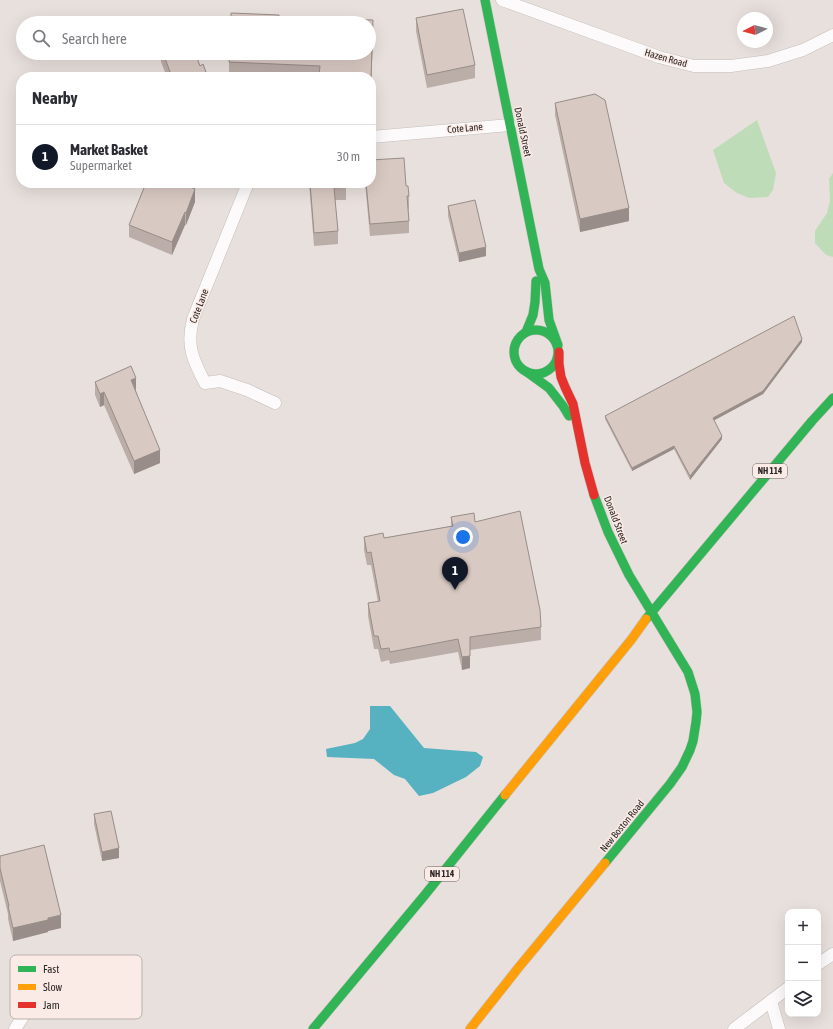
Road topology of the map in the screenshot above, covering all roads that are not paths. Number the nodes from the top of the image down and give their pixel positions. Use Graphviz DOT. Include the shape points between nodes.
graph roads {
  1 [pos="485,0"];
  2 [pos="502,0"];
  3 [pos="833,35"];
  4 [pos="510,125"];
  5 [pos="376,137"];
  6 [pos="246,188"];
  7 [pos="539,269"];
  8 [pos="526,332"];
  9 [pos="558,348"];
  10 [pos="527,372"];
  11 [pos="833,398"];
  12 [pos="275,404"];
  13 [pos="578,430"];
  14 [pos="651,612"];
  15 [pos="833,954"];
  16 [pos="821,962"];
  17 [pos="785,990"];
  18 [pos="772,1001"];
  19 [pos="21,1019"];
  20 [pos="15,1029"];
  21 [pos="313,1029"];
  22 [pos="470,1029"];
  23 [pos="734,1029"];
  24 [pos="779,1029"];
  1 -- 4 [label="street, Donald Street"];
  2 -- 3 [label="street, Hazen Road" via="652,55 694,66 731,66 768,61 803,50"];
  4 -- 5 [label="street, Cote Lane"];
  4 -- 7 [label="street, Donald Street"];
  6 -- 12 [label="street, Cote Lane" via="193,319 190,345 192,356 205,383 220,381 247,390"];
  7 -- 8 [label="street, Donald Street" via="535,284 533,315"];
  7 -- 9 [label="street, Donald Street" via="545,283 549,320"];
  8 -- 9 [label="street" via="535,329 549,333"];
  8 -- 10 [label="street, Donald Street" via="517,341 514,355 516,362"];
  9 -- 10 [label="street" via="554,366 548,371 541,374"];
  9 -- 13 [label="street, Donald Street" via="560,372 572,402"];
  10 -- 13 [label="street, Donald Street" via="549,388"];
  11 -- 14 [label="street, NH 114"];
  13 -- 14 [label="street, Donald Street" via="588,472 608,534"];
  14 -- 21 [label="street, NH 114" via="424,896"];
  14 -- 22 [label="street, New Boston Road" via="690,676 697,709 691,747 682,767 670,784"];
  15 -- 16 [label="street"];
  17 -- 18 [label="street"];
  18 -- 23 [label="street"];
  18 -- 24 [label="street"];
  19 -- 20 [label="street"];
}
